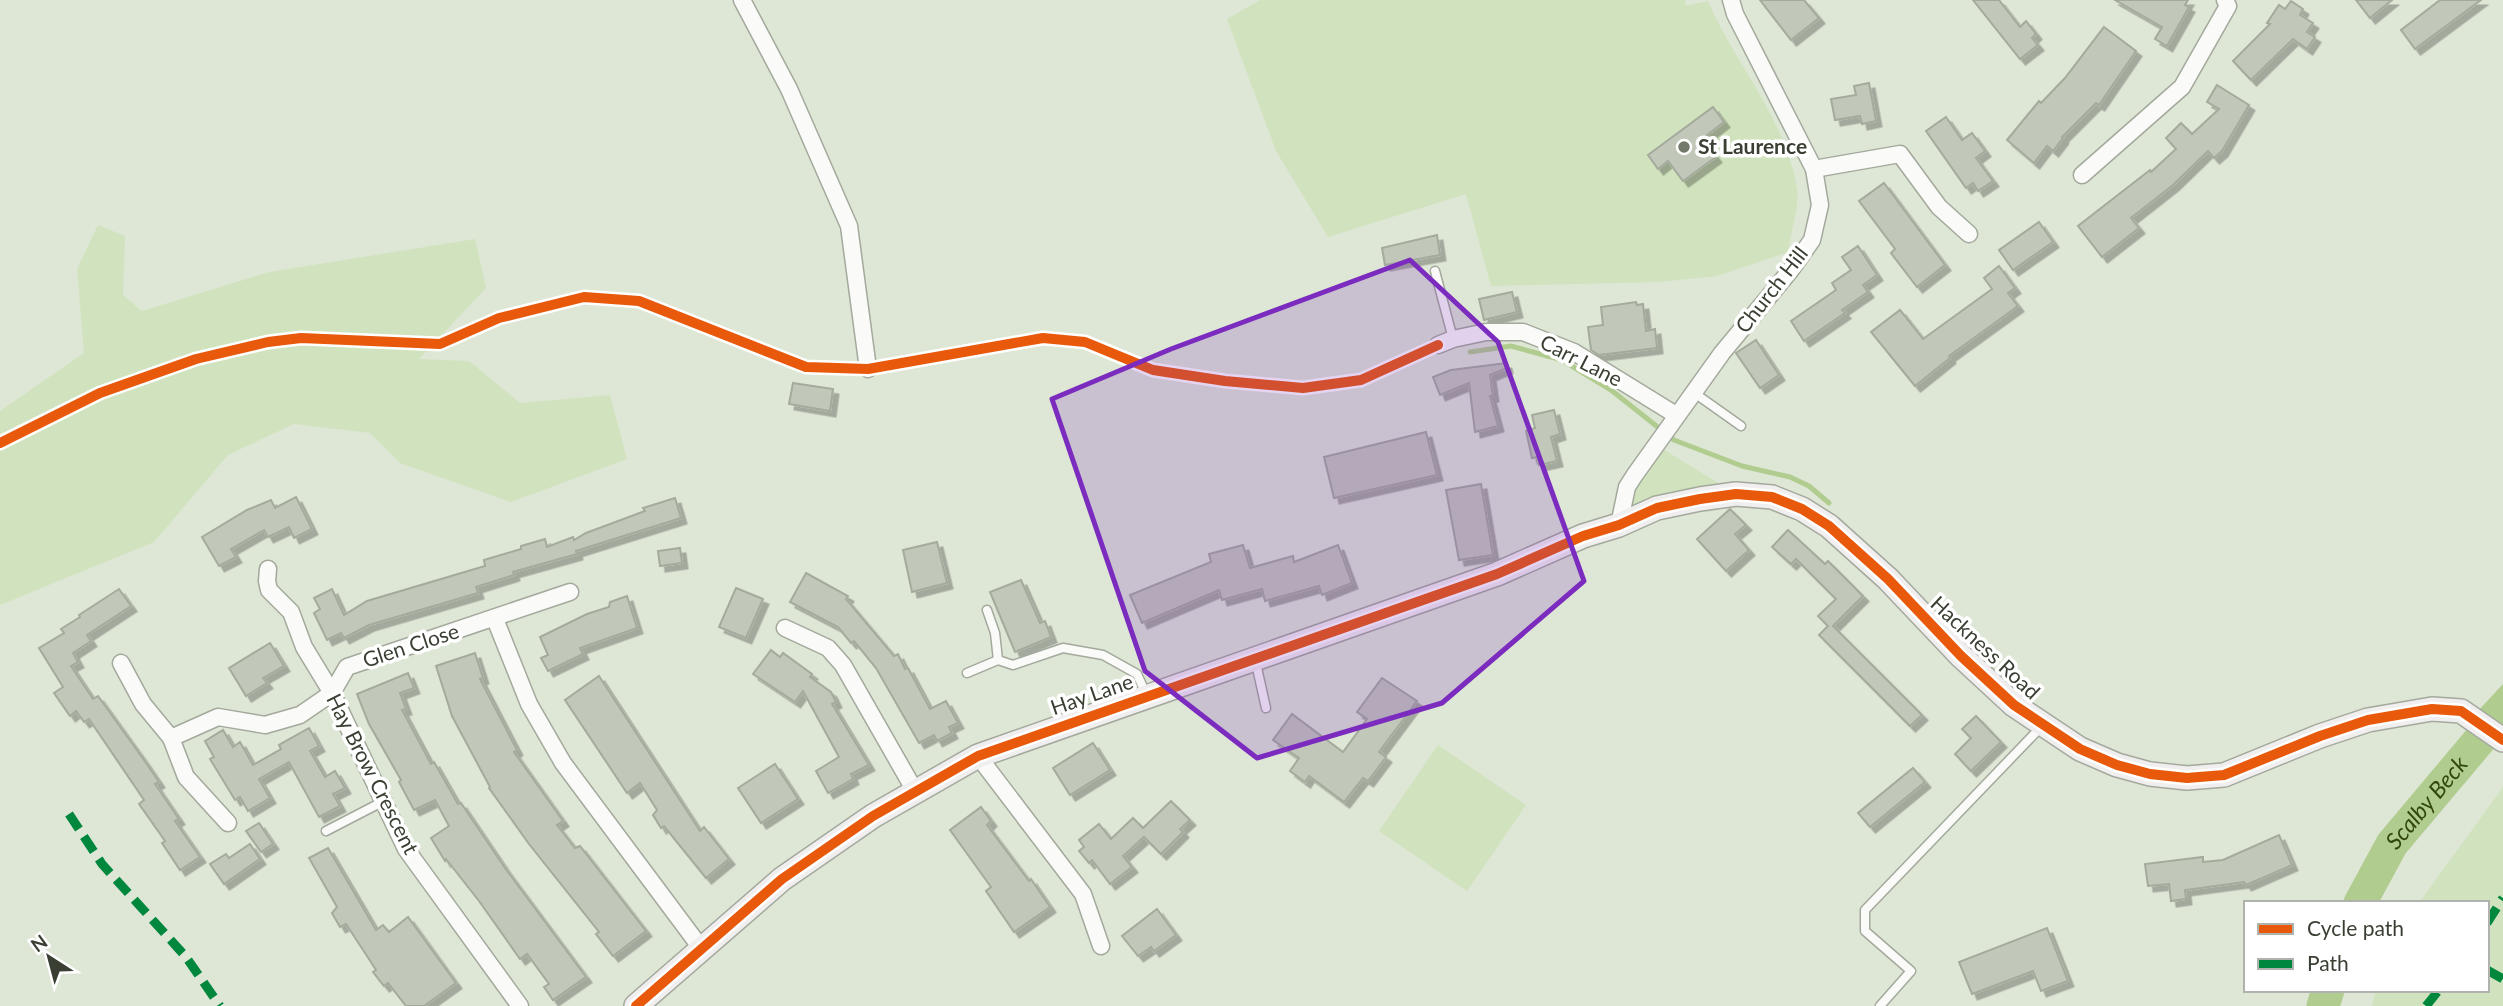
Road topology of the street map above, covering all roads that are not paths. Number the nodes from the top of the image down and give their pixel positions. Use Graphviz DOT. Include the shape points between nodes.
graph roads {
  1 [pos="742,0"];
  2 [pos="1731,0"];
  3 [pos="2225,0"];
  4 [pos="1814,169"];
  5 [pos="2082,175"];
  6 [pos="1969,234"];
  7 [pos="1435,271"];
  8 [pos="1446,342"];
  9 [pos="868,369"];
  10 [pos="1693,392"];
  11 [pos="1672,420"];
  12 [pos="1741,426"];
  13 [pos="1619,524"];
  14 [pos="268,569"];
  15 [pos="570,593"];
  16 [pos="987,610"];
  17 [pos="495,619"];
  18 [pos="785,628"];
  19 [pos="1255,659"];
  20 [pos="998,660"];
  21 [pos="121,663"];
  22 [pos="967,673"];
  23 [pos="332,693"];
  24 [pos="1148,696"];
  25 [pos="1266,708"];
  26 [pos="2043,725"];
  27 [pos="171,738"];
  28 [pos="2503,740"];
  29 [pos="978,756"];
  30 [pos="915,791"];
  31 [pos="384,801"];
  32 [pos="228,823"];
  33 [pos="326,831"];
  34 [pos="1101,946"];
  35 [pos="701,948"];
  36 [pos="520,1006"];
  37 [pos="636,1006"];
  38 [pos="1880,1006"];
  1 -- 9 [label="street" via="789,89 849,226"];
  2 -- 4 [label="street, Church Hill"];
  3 -- 5 [label="street" via="2228,6 2182,87"];
  4 -- 6 [label="street" via="1900,154 1939,206"];
  4 -- 10 [label="street, Church Hill" via="1820,205 1812,240"];
  7 -- 8 [label="lane"];
  8 -- 11 [label="street, Carr Lane" via="1486,332 1523,332 1574,352"];
  10 -- 11 [label="street, Church Hill"];
  10 -- 12 [label="lane"];
  11 -- 13 [label="street, Church Hill" via="1627,487"];
  13 -- 19 [label="street, Hay Lane" via="1497,574"];
  13 -- 26 [label="street, Hackness Road" via="1657,508 1736,494 1772,497 1802,509 1849,542 1961,656"];
  14 -- 23 [label="street, Hay Brow Crescent" via="272,596 291,612 304,647"];
  15 -- 17 [label="street, Glen Close"];
  16 -- 20 [label="lane" via="996,633"];
  17 -- 23 [label="street, Glen Close" via="347,667"];
  17 -- 35 [label="street" via="529,704 563,763"];
  18 -- 30 [label="street" via="828,648 843,665"];
  19 -- 24 [label="street, Hay Lane"];
  19 -- 25 [label="lane"];
  20 -- 22 [label="lane"];
  20 -- 24 [label="lane" via="1013,665 1063,648 1104,654 1137,674"];
  21 -- 27 [label="street" via="144,704"];
  23 -- 27 [label="street, Glen Close" via="288,719 265,725 218,717"];
  23 -- 31 [label="street, Hay Brow Crescent"];
  24 -- 29 [label="street, Hay Lane"];
  26 -- 28 [label="street, Hackness Road" via="2080,749 2117,765 2187,778 2224,775 2368,720 2432,709 2468,714"];
  26 -- 38 [label="lane" via="1865,910 1865,930 1911,971"];
  27 -- 32 [label="street" via="186,777"];
  29 -- 30 [label="street, Hay Lane"];
  29 -- 34 [label="street" via="1083,894"];
  30 -- 35 [label="street, Hay Lane" via="782,879"];
  31 -- 33 [label="lane"];
  31 -- 36 [label="street, Hay Brow Crescent" via="406,849"];
  35 -- 37 [label="street, Hay Lane"];
}
